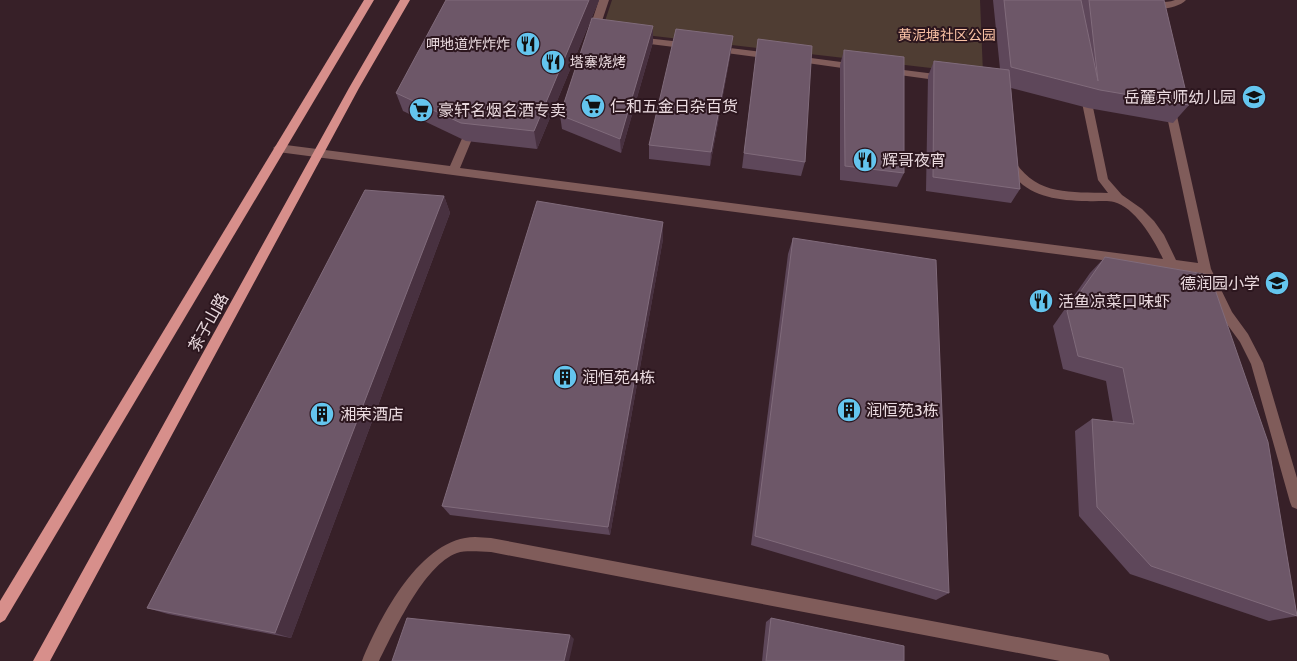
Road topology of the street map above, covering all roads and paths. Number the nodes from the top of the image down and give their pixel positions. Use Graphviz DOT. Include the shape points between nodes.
graph roads {
  1 [pos="369,0"];
  2 [pos="405,0"];
  3 [pos="604,0"];
  4 [pos="1181,0"];
  5 [pos="1146,5"];
  6 [pos="595,37"];
  7 [pos="627,38"];
  8 [pos="955,79"];
  9 [pos="1082,81"];
  10 [pos="1168,96"];
  11 [pos="477,114"];
  12 [pos="278,148"];
  13 [pos="1008,152"];
  14 [pos="318,154"];
  15 [pos="453,171"];
  16 [pos="1118,198"];
  17 [pos="1172,264"];
  18 [pos="1205,269"];
  19 [pos="1297,502"];
  20 [pos="0,615"];
  21 [pos="41,661"];
  22 [pos="370,661"];
  23 [pos="1102,661"];
  1 -- 12 [label="main road, 茶子山路"];
  2 -- 14 [label="main road, 茶子山路"];
  3 -- 6 [label="street"];
  4 -- 5 [label="street" via="1166,5"];
  7 -- 8 [label="street"];
  9 -- 16 [label="street" via="1100,171"];
  10 -- 18 [label="street"];
  11 -- 15 [label="street"];
  12 -- 14 [label="street"];
  12 -- 20 [label="main road, 茶子山路"];
  13 -- 16 [label="street" via="1009,162 1017,175 1028,184 1058,194"];
  14 -- 15 [label="street"];
  14 -- 21 [label="main road, 茶子山路"];
  15 -- 17 [label="street"];
  16 -- 17 [label="street" via="1150,224"];
  17 -- 18 [label="street"];
  18 -- 19 [label="street" via="1223,309 1257,363"];
  22 -- 23 [label="street" via="406,593 450,548 470,543"];
}
